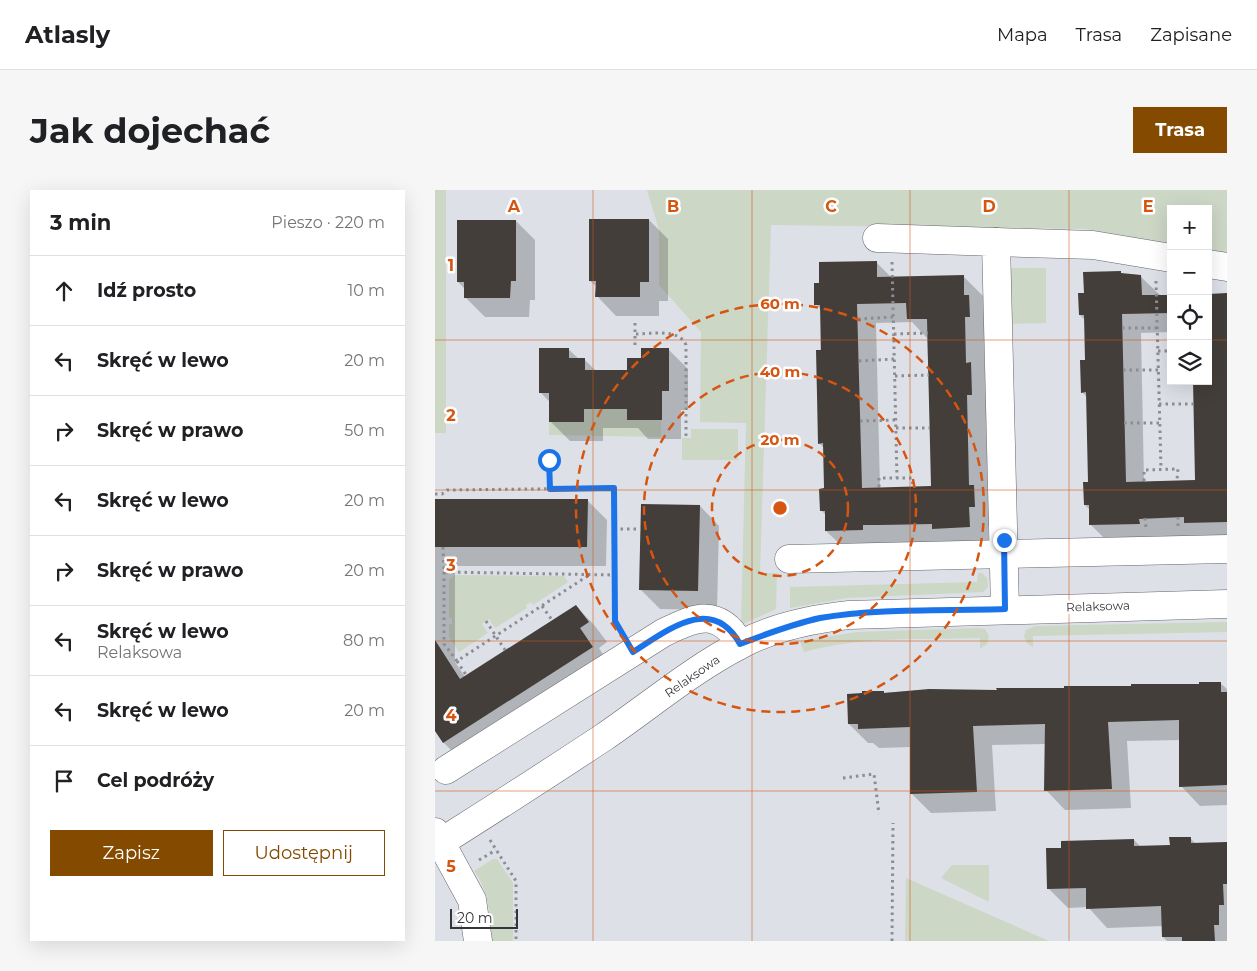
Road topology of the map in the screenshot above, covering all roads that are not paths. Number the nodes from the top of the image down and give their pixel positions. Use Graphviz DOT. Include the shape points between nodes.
graph roads {
  1 [pos="884,238"];
  2 [pos="996,242"];
  3 [pos="1163,257"];
  4 [pos="1212,265"];
  5 [pos="1227,267"];
  6 [pos="1227,549"];
  7 [pos="1004,554"];
  8 [pos="789,559"];
  9 [pos="1227,604"];
  10 [pos="1005,609"];
  11 [pos="740,644"];
  12 [pos="446,770"];
  13 [pos="437,840"];
  14 [pos="478,941"];
  1 -- 2 [label="street"];
  2 -- 3 [label="street" via="1093,245"];
  2 -- 7 [label="street"];
  4 -- 5 [label="street"];
  6 -- 7 [label="street"];
  7 -- 8 [label="street"];
  7 -- 10 [label="street"];
  9 -- 10 [label="street, Relaksowa"];
  10 -- 11 [label="street, Relaksowa" via="830,617 785,627"];
  11 -- 12 [label="street" via="721,622 699,617 663,633"];
  11 -- 13 [label="street, Relaksowa" via="472,824"];
  13 -- 14 [label="street" via="472,900"];
}
